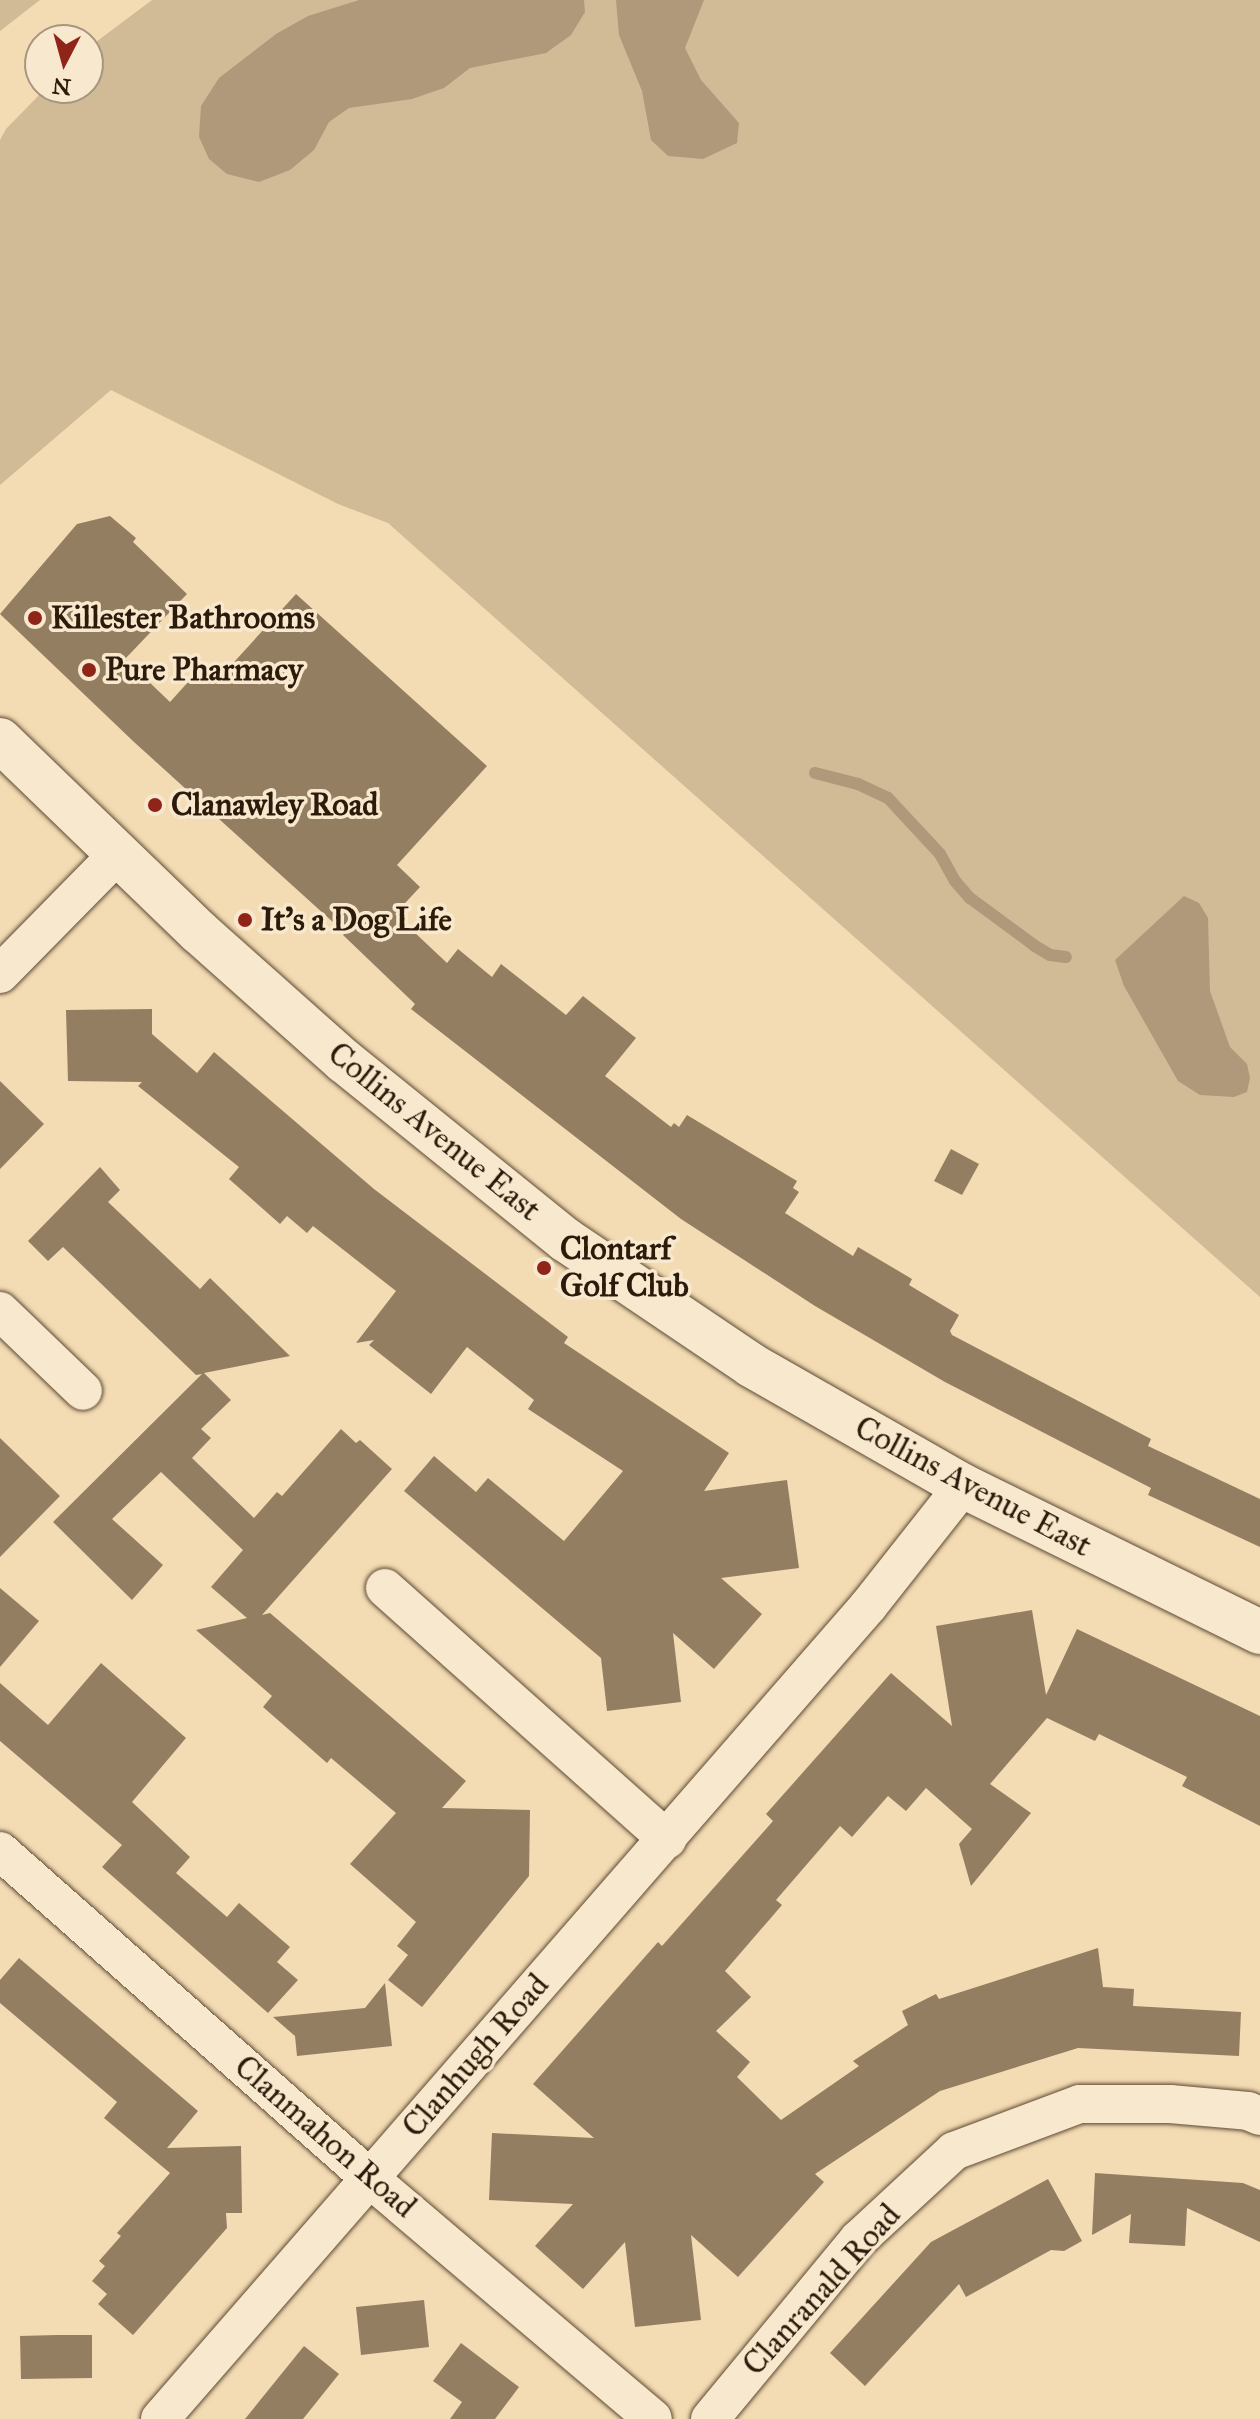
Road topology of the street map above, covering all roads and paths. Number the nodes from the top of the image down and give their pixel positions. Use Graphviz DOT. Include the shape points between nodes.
graph roads {
  1 [pos="0,740"];
  2 [pos="117,855"];
  3 [pos="0,974"];
  4 [pos="0,1311"];
  5 [pos="83,1391"];
  6 [pos="963,1486"];
  7 [pos="385,1588"];
  8 [pos="1260,1632"];
  9 [pos="667,1839"];
  10 [pos="0,1851"];
  11 [pos="1260,2116"];
  12 [pos="369,2178"];
  13 [pos="160,2419"];
  14 [pos="653,2419"];
  15 [pos="710,2419"];
  1 -- 2 [label="main road, Collins Avenue East"];
  2 -- 3 [label="street"];
  2 -- 6 [label="main road, Collins Avenue East" via="344,1061 566,1240 751,1365"];
  4 -- 5 [label="street"];
  6 -- 8 [label="main road, Collins Avenue East"];
  6 -- 9 [label="street, Clanhugh Road" via="869,1605"];
  7 -- 9 [label="street"];
  9 -- 12 [label="street, Clanhugh Road"];
  10 -- 12 [label="street, Clanmahon Road"];
  11 -- 15 [label="street, Clanranald Road" via="1170,2104 1080,2104 954,2151 859,2239"];
  12 -- 13 [label="street, Clanhugh Road"];
  12 -- 14 [label="street, Clanmahon Road"];
}
